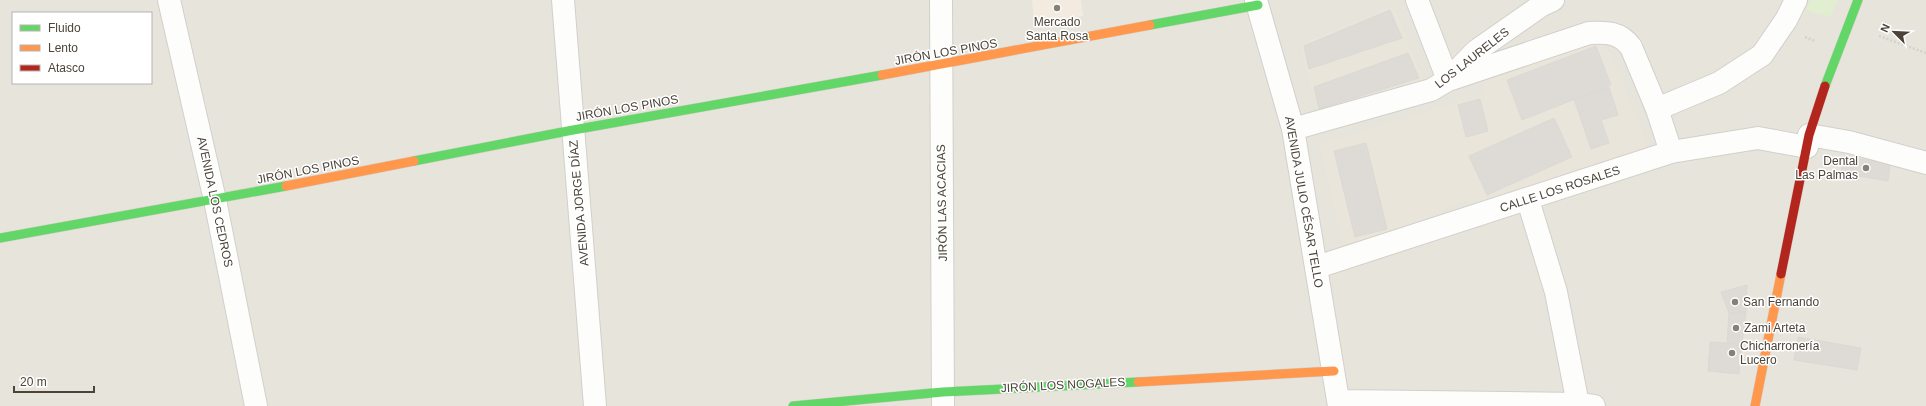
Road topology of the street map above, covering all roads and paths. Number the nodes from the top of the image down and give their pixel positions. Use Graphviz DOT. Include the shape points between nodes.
graph roads {
  1 [pos="169,0"];
  2 [pos="563,0"];
  3 [pos="941,0"];
  4 [pos="1417,0"];
  5 [pos="1553,0"];
  6 [pos="1796,0"];
  7 [pos="1858,0"];
  8 [pos="1257,3"];
  9 [pos="1879,36"];
  10 [pos="1926,53"];
  11 [pos="940,65"];
  12 [pos="1448,80"];
  13 [pos="1657,109"];
  14 [pos="1293,129"];
  15 [pos="573,130"];
  16 [pos="1808,141"];
  17 [pos="1671,152"];
  18 [pos="1926,163"];
  19 [pos="215,200"];
  20 [pos="1528,200"];
  21 [pos="0,238"];
  22 [pos="1316,267"];
  23 [pos="1334,370"];
  24 [pos="943,399"];
  25 [pos="1339,404"];
  26 [pos="1586,405"];
  27 [pos="256,406"];
  28 [pos="596,406"];
  29 [pos="793,406"];
  30 [pos="1755,406"];
  1 -- 19 [label="street, AVENIDA LOS CEDROS"];
  2 -- 15 [label="street, AVENIDA JORGE DÍAZ"];
  3 -- 11 [label="street, JIRÓN LAS ACACIAS"];
  4 -- 12 [label="street"];
  5 -- 12 [label="street, LOS LAURELES" via="1542,5 1476,52"];
  6 -- 13 [label="street" via="1762,56 1719,83"];
  7 -- 16 [label="street" via="1824,88"];
  8 -- 11 [label="street, JIRÓN LOS PINOS"];
  8 -- 14 [label="street, AVENIDA JULIO CÉSAR TELLO"];
  9 -- 10 [label="path"];
  11 -- 15 [label="street, JIRÓN LOS PINOS"];
  11 -- 24 [label="street, JIRÓN LAS ACACIAS"];
  12 -- 13 [label="street" via="1589,33 1605,32 1617,35 1631,47"];
  12 -- 14 [label="street, LOS LAURELES" via="1431,90"];
  13 -- 17 [label="street"];
  14 -- 22 [label="street, AVENIDA JULIO CÉSAR TELLO"];
  15 -- 19 [label="street, JIRÓN LOS PINOS"];
  15 -- 28 [label="street, AVENIDA JORGE DÍAZ"];
  16 -- 17 [label="street, CALLE LOS ROSALES" via="1758,138"];
  16 -- 18 [label="street, CALLE LOS ROSALES" via="1849,142"];
  16 -- 30 [label="street"];
  17 -- 20 [label="street, CALLE LOS ROSALES"];
  19 -- 21 [label="street, JIRÓN LOS PINOS"];
  19 -- 27 [label="street, AVENIDA LOS CEDROS"];
  20 -- 22 [label="street, CALLE LOS ROSALES"];
  20 -- 26 [label="street"];
  22 -- 23 [label="street, AVENIDA JULIO CÉSAR TELLO"];
  23 -- 24 [label="street, JIRÓN LOS NOGALES"];
  23 -- 25 [label="street, AVENIDA JULIO CÉSAR TELLO"];
  24 -- 29 [label="street, JIRÓN LOS NOGALES"];
  25 -- 26 [label="street"];
}
